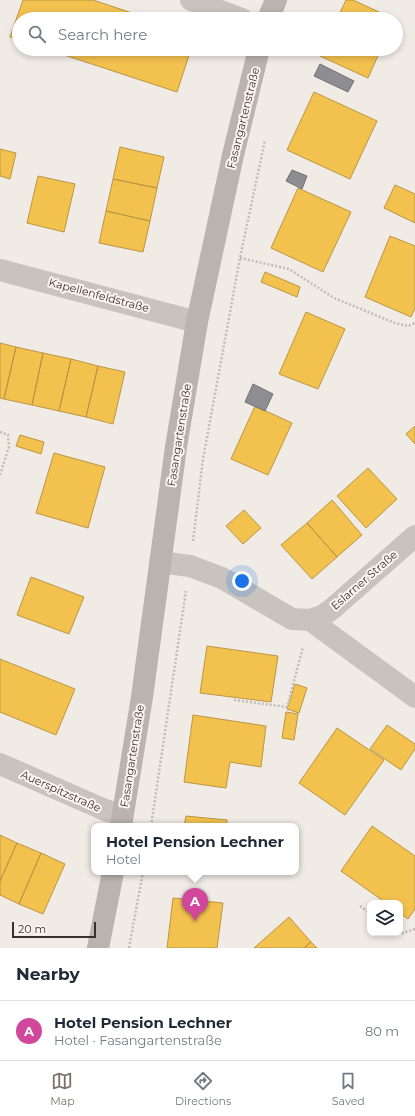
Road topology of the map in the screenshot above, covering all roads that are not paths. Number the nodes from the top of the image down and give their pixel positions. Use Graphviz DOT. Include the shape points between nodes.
graph roads {
  1 [pos="191,0"];
  2 [pos="276,0"];
  3 [pos="223,12"];
  4 [pos="271,12"];
  5 [pos="257,56"];
  6 [pos="0,270"];
  7 [pos="197,322"];
  8 [pos="415,536"];
  9 [pos="160,562"];
  10 [pos="310,620"];
  11 [pos="415,697"];
  12 [pos="0,764"];
  13 [pos="121,820"];
  14 [pos="112,875"];
  15 [pos="98,948"];
  1 -- 3 [label="street"];
  2 -- 4 [label="street"];
  5 -- 7 [label="street, Fasangartenstraße" via="233,154"];
  6 -- 7 [label="street, Kapellenfeldstraße"];
  7 -- 9 [label="street, Fasangartenstraße"];
  8 -- 10 [label="street, Eslarner Straße" via="332,609"];
  9 -- 10 [label="street" via="190,566 222,578 292,619"];
  9 -- 13 [label="street, Fasangartenstraße" via="142,697"];
  10 -- 11 [label="street"];
  12 -- 13 [label="street, Auerspitzstraße" via="105,810"];
  14 -- 15 [label="street"];
}
